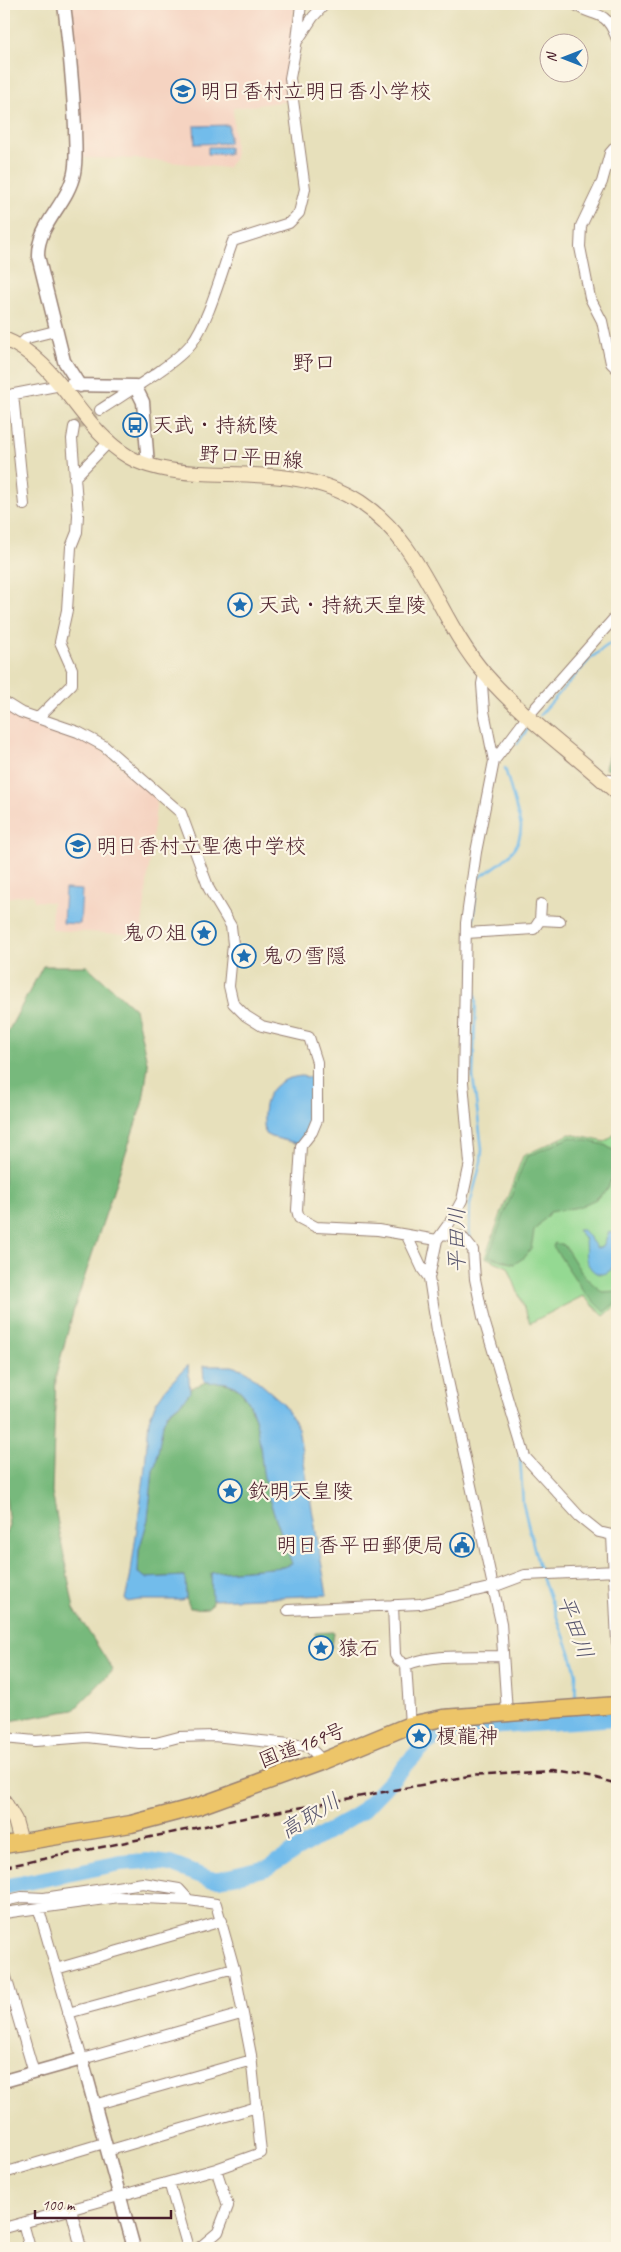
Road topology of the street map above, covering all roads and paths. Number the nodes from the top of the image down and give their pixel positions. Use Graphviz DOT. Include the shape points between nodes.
graph roads {
  1 [pos="64,4"];
  2 [pos="301,4"];
  3 [pos="325,4"];
  4 [pos="575,4"];
  5 [pos="617,39"];
  6 [pos="297,40"];
  7 [pos="617,145"];
  8 [pos="55,331"];
  9 [pos="4,338"];
  10 [pos="20,345"];
  11 [pos="617,369"];
  12 [pos="61,385"];
  13 [pos="80,386"];
  14 [pos="135,386"];
  15 [pos="8,395"];
  16 [pos="100,410"];
  17 [pos="74,427"];
  18 [pos="108,442"];
  19 [pos="148,465"];
  20 [pos="74,478"];
  21 [pos="24,505"];
  22 [pos="617,615"];
  23 [pos="484,674"];
  24 [pos="4,702"];
  25 [pos="528,716"];
  26 [pos="38,718"];
  27 [pos="494,761"];
  28 [pos="602,779"];
  29 [pos="617,782"];
  30 [pos="617,793"];
  31 [pos="541,904"];
  32 [pos="540,920"];
  33 [pos="560,921"];
  34 [pos="470,933"];
  35 [pos="407,1236"];
  36 [pos="439,1237"];
  37 [pos="429,1278"];
  38 [pos="616,1572"];
  39 [pos="493,1587"];
  40 [pos="393,1605"];
  41 [pos="288,1610"];
  42 [pos="617,1642"];
  43 [pos="503,1656"];
  44 [pos="406,1665"];
  45 [pos="617,1705"];
  46 [pos="507,1713"];
  47 [pos="410,1725"];
  48 [pos="4,1738"];
  49 [pos="323,1761"];
  50 [pos="4,1802"];
  51 [pos="21,1842"];
  52 [pos="4,1845"];
  53 [pos="189,1900"];
  54 [pos="4,1901"];
  55 [pos="39,1910"];
  56 [pos="4,1913"];
  57 [pos="222,1921"];
  58 [pos="234,1968"];
  59 [pos="56,1969"];
  60 [pos="4,1970"];
  61 [pos="68,2013"];
  62 [pos="241,2014"];
  63 [pos="82,2059"];
  64 [pos="252,2060"];
  65 [pos="34,2073"];
  66 [pos="4,2081"];
  67 [pos="94,2105"];
  68 [pos="257,2107"];
  69 [pos="105,2147"];
  70 [pos="216,2169"];
  71 [pos="4,2172"];
  72 [pos="170,2182"];
  73 [pos="119,2196"];
  74 [pos="71,2209"];
  75 [pos="23,2223"];
  76 [pos="4,2228"];
  77 [pos="30,2248"];
  78 [pos="82,2248"];
  79 [pos="134,2248"];
  80 [pos="188,2248"];
  81 [pos="199,2248"];
  1 -- 8 [label="street" via="76,162 67,192 43,230 38,245"];
  2 -- 6 [label="street"];
  3 -- 6 [label="street"];
  4 -- 5 [label="street" via="604,18"];
  6 -- 14 [label="street" via="290,78 305,189 299,213 289,224 233,241 201,329 168,363"];
  7 -- 11 [label="street" via="610,153 602,182 581,226 580,247 590,298 602,321 611,363"];
  8 -- 10 [label="street" via="26,338"];
  8 -- 13 [label="street" via="64,361"];
  9 -- 10 [label="main road, 野口平田線"];
  10 -- 12 [label="main road, 野口平田線"];
  12 -- 13 [label="street"];
  12 -- 15 [label="street"];
  12 -- 18 [label="main road, 野口平田線"];
  13 -- 14 [label="street"];
  14 -- 16 [label="street"];
  14 -- 19 [label="street" via="143,402"];
  15 -- 21 [label="street"];
  17 -- 20 [label="street"];
  18 -- 19 [label="main road, 野口平田線"];
  18 -- 20 [label="street"];
  19 -- 23 [label="main road, 野口平田線" via="169,471 298,478 326,485 360,502 389,526 412,553 454,630"];
  20 -- 26 [label="street" via="77,532 70,547 67,610 60,642 73,679 72,684"];
  22 -- 25 [label="street"];
  23 -- 25 [label="main road, 野口平田線"];
  23 -- 27 [label="street" via="484,712"];
  24 -- 26 [label="street"];
  25 -- 27 [label="street"];
  25 -- 28 [label="main road, 野口平田線"];
  26 -- 35 [label="street" via="78,732 104,746 181,813 209,889 231,926 233,944 229,986 237,1010 262,1026 309,1037 317,1062 317,1109 312,1132 301,1146 299,1218 316,1227 378,1230"];
  27 -- 34 [label="street" via="470,890 466,923"];
  28 -- 29 [label="street"];
  28 -- 30 [label="main road, 野口平田線"];
  31 -- 32 [label="street"];
  32 -- 33 [label="street"];
  32 -- 34 [label="street" via="534,928"];
  34 -- 36 [label="street" via="463,1082 470,1163 462,1200"];
  35 -- 36 [label="street"];
  35 -- 37 [label="street"];
  36 -- 37 [label="street"];
  36 -- 38 [label="street" via="458,1236 472,1250 483,1317 526,1457 579,1516 599,1532 612,1535"];
  37 -- 39 [label="street" via="439,1339"];
  38 -- 39 [label="street" via="525,1575"];
  38 -- 42 [label="street"];
  39 -- 40 [label="street" via="420,1604"];
  39 -- 43 [label="street" via="501,1624"];
  40 -- 41 [label="street"];
  40 -- 44 [label="street" via="395,1655"];
  43 -- 44 [label="street" via="448,1657"];
  43 -- 46 [label="street"];
  44 -- 47 [label="street"];
  45 -- 46 [label="highway, 国道169号"];
  46 -- 47 [label="highway, 国道169号" via="443,1718"];
  47 -- 49 [label="highway, 国道169号"];
  48 -- 49 [label="street" via="35,1741 87,1737 139,1743 214,1736 308,1746"];
  49 -- 51 [label="highway, 国道169号" via="199,1806 131,1824"];
  50 -- 51 [label="main road" via="15,1820"];
  51 -- 52 [label="highway, 国道169号"];
  53 -- 54 [label="street" via="179,1889 143,1883"];
  53 -- 55 [label="street" via="119,1897"];
  53 -- 57 [label="street" via="216,1904"];
  55 -- 56 [label="street"];
  55 -- 59 [label="street"];
  57 -- 58 [label="street"];
  57 -- 59 [label="street"];
  58 -- 61 [label="street"];
  58 -- 62 [label="street"];
  59 -- 61 [label="street"];
  60 -- 65 [label="street"];
  61 -- 63 [label="street"];
  62 -- 63 [label="street"];
  62 -- 64 [label="street"];
  63 -- 65 [label="street"];
  63 -- 67 [label="street"];
  64 -- 67 [label="street"];
  64 -- 68 [label="street"];
  65 -- 66 [label="street"];
  67 -- 69 [label="street"];
  68 -- 69 [label="street"];
  68 -- 70 [label="street" via="261,2153"];
  69 -- 71 [label="street"];
  69 -- 73 [label="street"];
  70 -- 72 [label="street"];
  70 -- 81 [label="street" via="228,2206 218,2232"];
  72 -- 73 [label="street"];
  72 -- 80 [label="street"];
  73 -- 74 [label="street"];
  73 -- 79 [label="street"];
  74 -- 75 [label="street"];
  74 -- 78 [label="street"];
  75 -- 76 [label="street"];
  75 -- 77 [label="street"];
}
